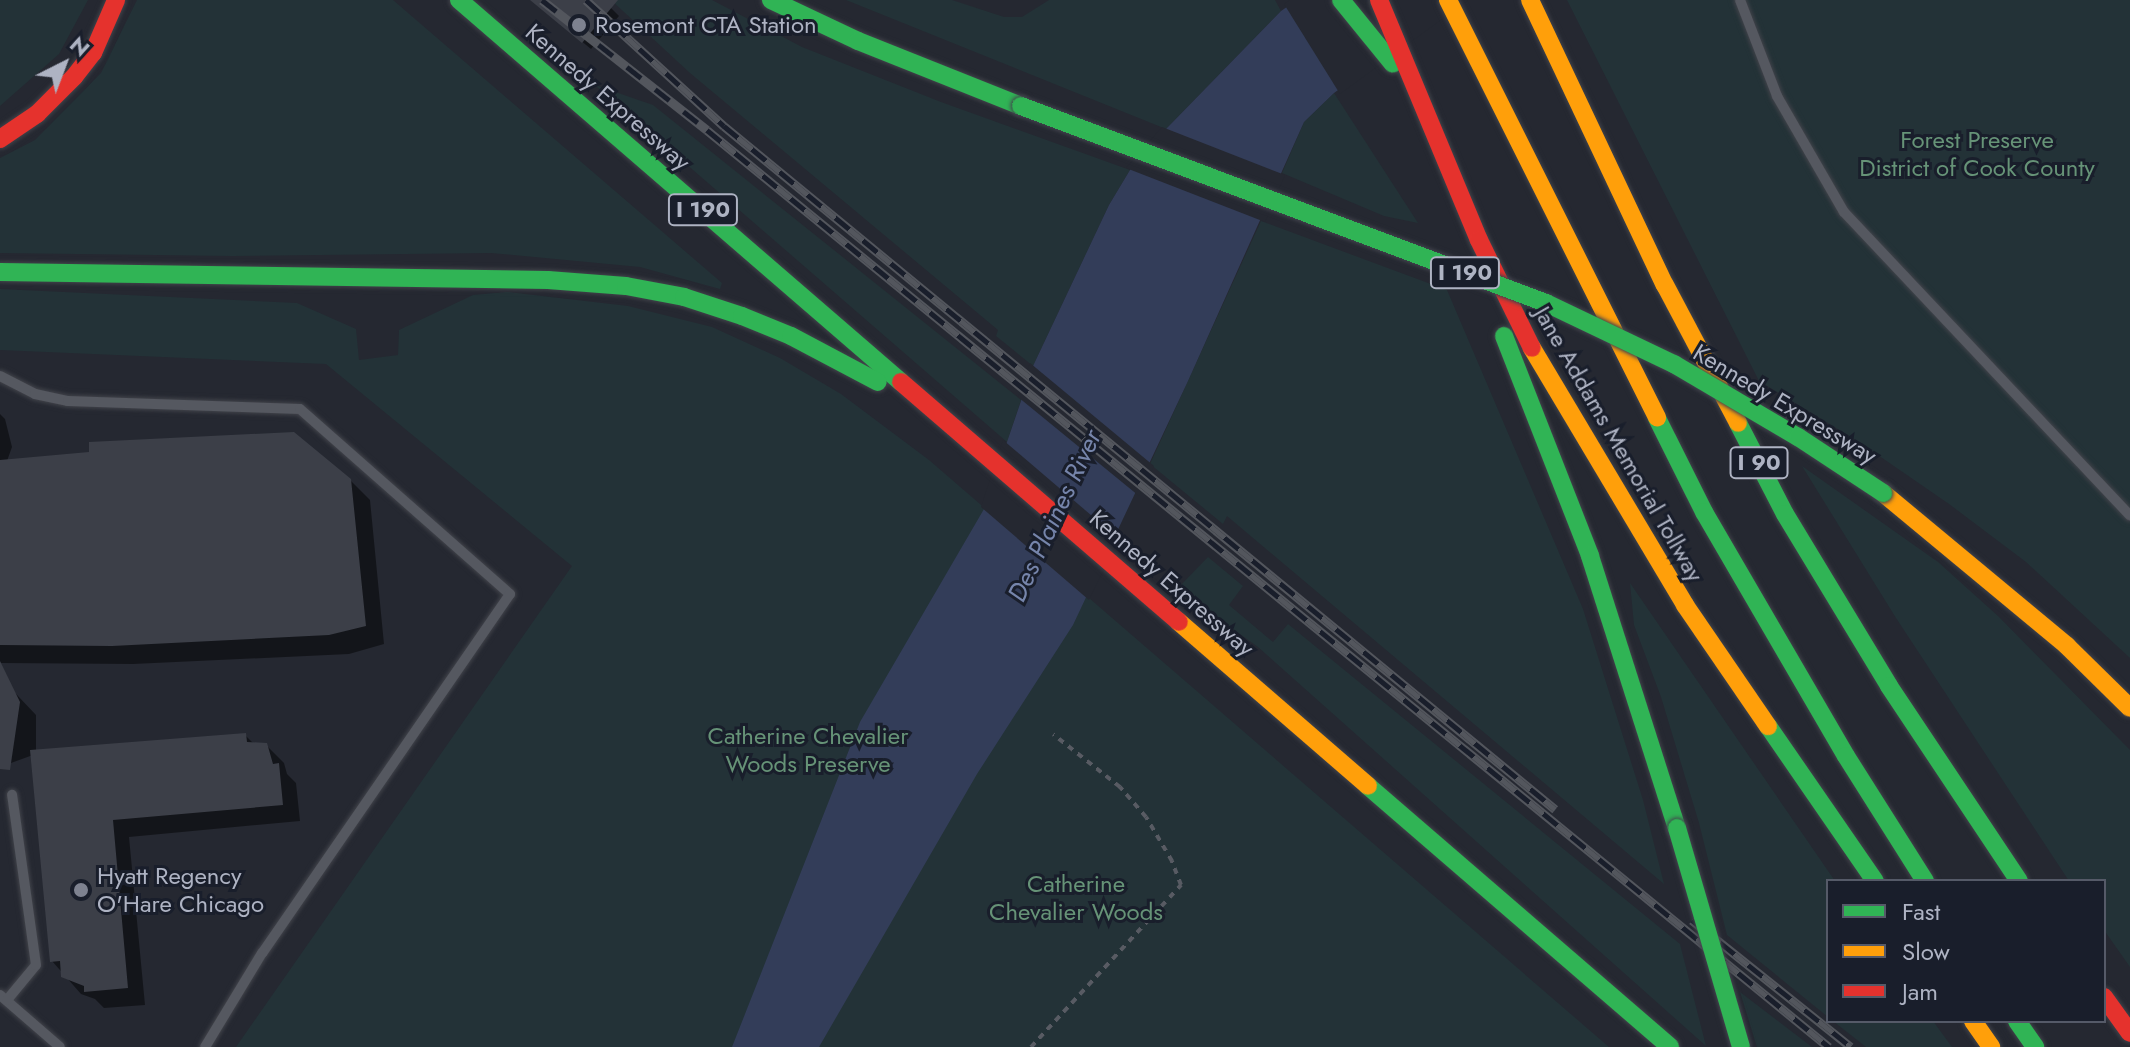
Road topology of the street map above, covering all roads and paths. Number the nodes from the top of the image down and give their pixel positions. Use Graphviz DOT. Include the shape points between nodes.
graph roads {
  1 [pos="116,0"];
  2 [pos="459,0"];
  3 [pos="771,0"];
  4 [pos="1341,0"];
  5 [pos="1379,0"];
  6 [pos="1448,0"];
  7 [pos="1530,0"];
  8 [pos="1740,0"];
  9 [pos="1423,100"];
  10 [pos="0,139"];
  11 [pos="1479,240"];
  12 [pos="0,272"];
  13 [pos="0,376"];
  14 [pos="946,421"];
  15 [pos="2130,516"];
  16 [pos="2130,708"];
  17 [pos="1053,734"];
  18 [pos="12,795"];
  19 [pos="1874,879"];
  20 [pos="1924,879"];
  21 [pos="2018,879"];
  22 [pos="3,998"];
  23 [pos="2106,1000"];
  24 [pos="1974,1023"];
  25 [pos="2018,1023"];
  26 [pos="2130,1033"];
  27 [pos="60,1047"];
  28 [pos="205,1047"];
  29 [pos="1031,1047"];
  30 [pos="1670,1047"];
  31 [pos="1741,1047"];
  32 [pos="1991,1047"];
  33 [pos="2035,1047"];
  1 -- 10 [label="highway" via="99,42 74,77 37,114"];
  2 -- 14 [label="highway, Kennedy Expressway / I 190"];
  3 -- 16 [label="highway, Kennedy Expressway / I 190, bridge" via="1021,106 1546,303 1674,364 1883,493 2067,646"];
  4 -- 9 [label="highway"];
  5 -- 9 [label="highway, Jane Addams Memorial Tollway"];
  6 -- 20 [label="highway, Jane Addams Memorial Tollway" via="1704,512"];
  7 -- 21 [label="highway, I 90" via="1665,285 1785,514 1889,686"];
  8 -- 15 [label="lane" via="1777,96 1844,212"];
  9 -- 11 [label="highway, Jane Addams Memorial Tollway"];
  11 -- 19 [label="highway, Jane Addams Memorial Tollway" via="1542,368 1685,605"];
  11 -- 31 [label="highway, bridge" via="1506,347 1590,556"];
  12 -- 14 [label="highway" via="532,279 626,286 684,297 791,336"];
  13 -- 28 [label="lane" via="35,394 68,401 300,409 510,594 262,953"];
  14 -- 30 [label="highway, Kennedy Expressway / I 190"];
  17 -- 29 [label="path" via="1120,787 1146,817 1181,885"];
  18 -- 22 [label="lane" via="36,965"];
  22 -- 27 [label="lane"];
  23 -- 26 [label="highway"];
  24 -- 32 [label="highway"];
  25 -- 33 [label="highway"];
}
